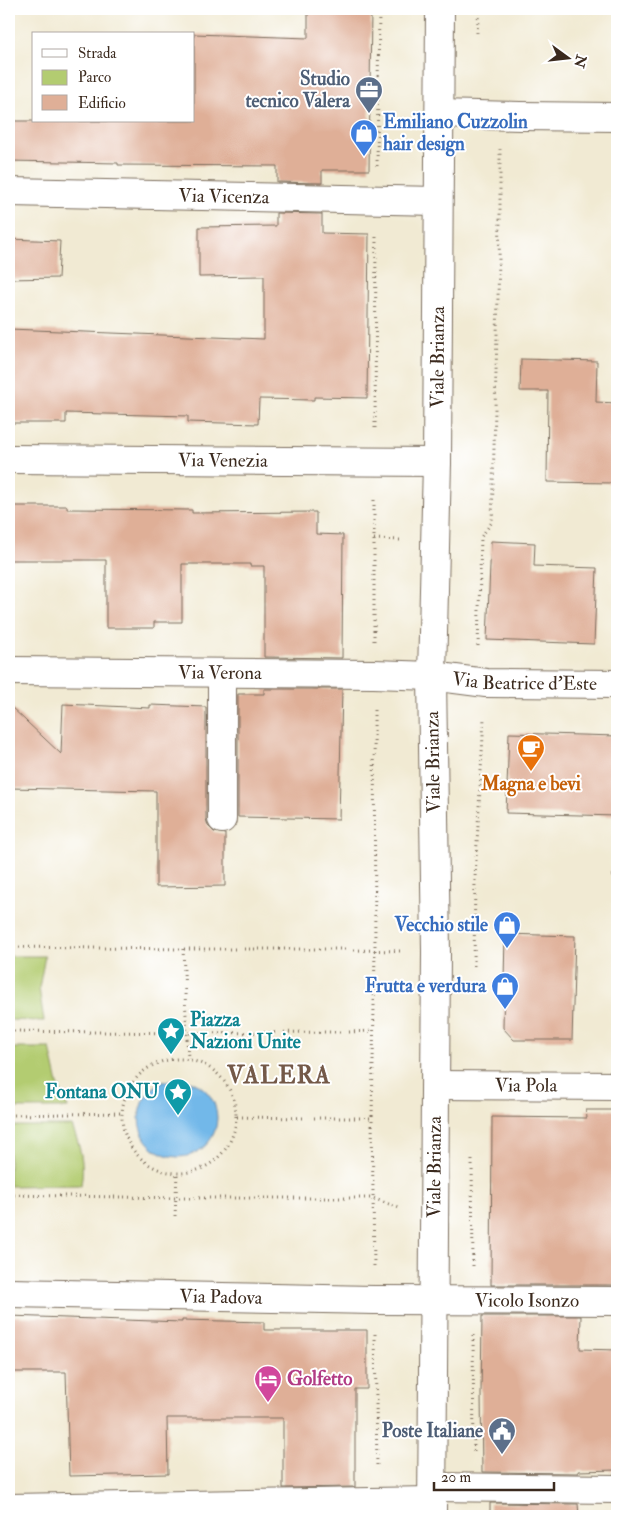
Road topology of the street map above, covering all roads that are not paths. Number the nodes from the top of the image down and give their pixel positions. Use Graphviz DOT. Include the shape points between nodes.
graph roads {
  1 [pos="440,9"];
  2 [pos="439,114"];
  3 [pos="617,117"];
  4 [pos="9,192"];
  5 [pos="438,201"];
  6 [pos="9,459"];
  7 [pos="437,462"];
  8 [pos="9,671"];
  9 [pos="222,673"];
  10 [pos="432,676"];
  11 [pos="617,684"];
  12 [pos="222,819"];
  13 [pos="436,1085"];
  14 [pos="617,1086"];
  15 [pos="9,1293"];
  16 [pos="434,1300"];
  17 [pos="617,1301"];
  18 [pos="617,1489"];
  19 [pos="432,1502"];
  20 [pos="9,1508"];
  1 -- 2 [label="street, Viale Brianza"];
  2 -- 3 [label="street"];
  2 -- 5 [label="street, Viale Brianza"];
  4 -- 5 [label="street, Via Vicenza"];
  5 -- 7 [label="street, Viale Brianza"];
  6 -- 7 [label="street, Via Venezia"];
  7 -- 10 [label="street, Viale Brianza"];
  8 -- 9 [label="street, Via Verona"];
  9 -- 10 [label="street, Via Verona"];
  9 -- 12 [label="street"];
  10 -- 11 [label="street, Via Beatrice d'Este" via="486,683"];
  10 -- 13 [label="street, Viale Brianza"];
  13 -- 14 [label="street, Via Pola"];
  13 -- 16 [label="street, Viale Brianza"];
  15 -- 16 [label="street, Via Padova"];
  16 -- 17 [label="street, Vicolo Isonzo"];
  16 -- 19 [label="street, Viale Brianza"];
  18 -- 19 [label="street" via="475,1487"];
  19 -- 20 [label="street"];
}
